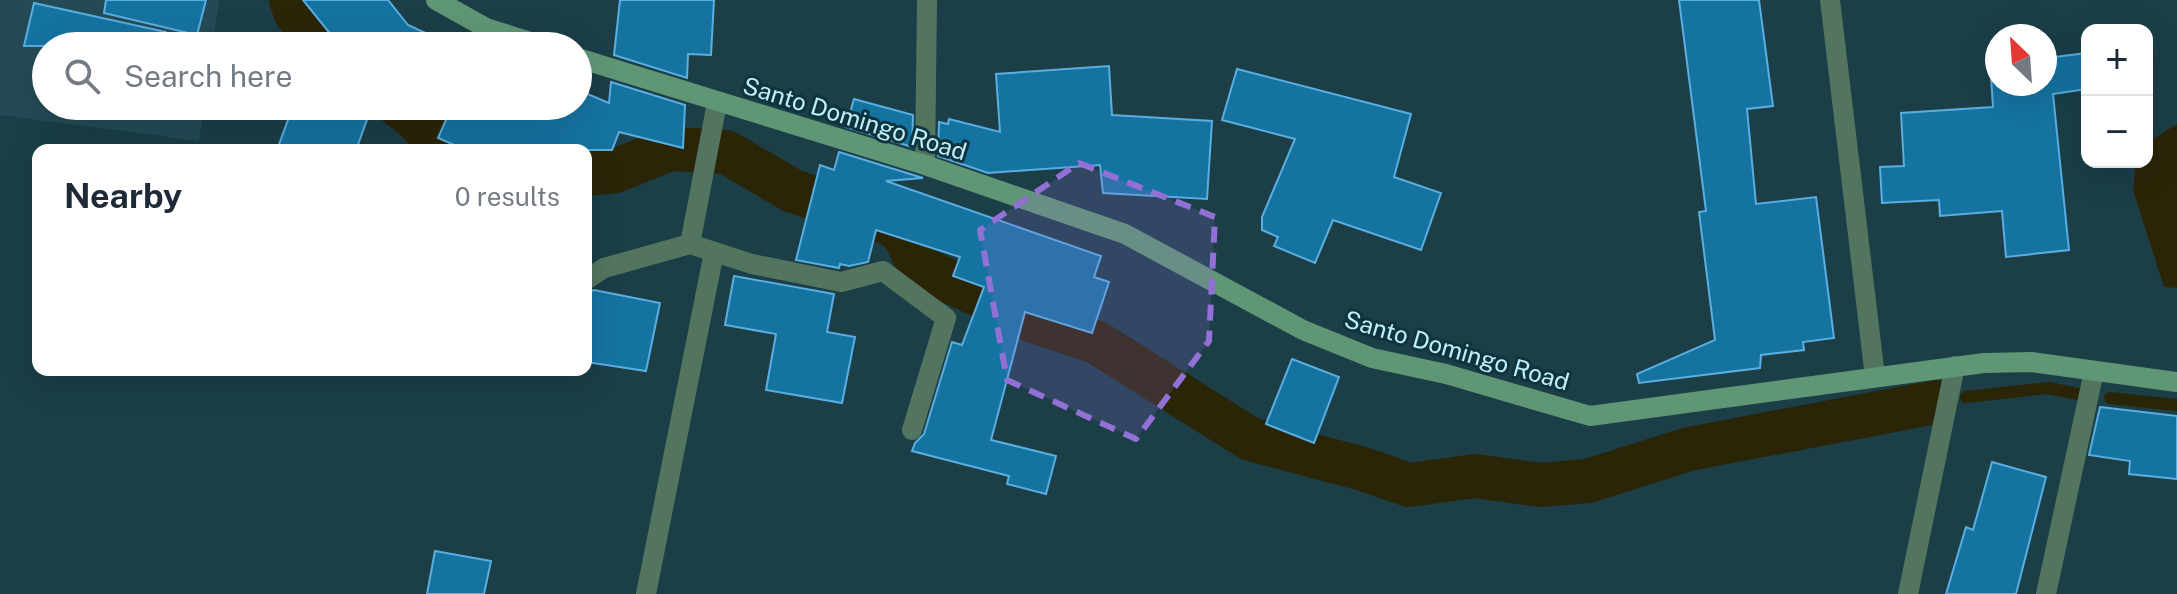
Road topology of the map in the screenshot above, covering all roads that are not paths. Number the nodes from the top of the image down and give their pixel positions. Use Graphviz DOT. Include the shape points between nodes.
graph roads {
  1 [pos="436,0"];
  2 [pos="927,0"];
  3 [pos="1830,0"];
  4 [pos="499,32"];
  5 [pos="592,63"];
  6 [pos="717,103"];
  7 [pos="925,165"];
  8 [pos="690,244"];
  9 [pos="714,252"];
  10 [pos="592,276"];
  11 [pos="1955,366"];
  12 [pos="2094,371"];
  13 [pos="1875,377"];
  14 [pos="2177,382"];
  15 [pos="912,430"];
  16 [pos="646,594"];
  17 [pos="1908,594"];
  18 [pos="2046,594"];
  1 -- 4 [label="street"];
  2 -- 7 [label="street"];
  3 -- 13 [label="street"];
  5 -- 6 [label="street, Santo Domingo Road"];
  6 -- 7 [label="street, Santo Domingo Road"];
  6 -- 8 [label="street"];
  7 -- 13 [label="street, Santo Domingo Road" via="1125,234 1303,330 1372,358 1590,416"];
  8 -- 9 [label="street"];
  8 -- 10 [label="street"];
  9 -- 15 [label="street" via="841,282 883,271 946,318"];
  9 -- 16 [label="street"];
  11 -- 12 [label="street, Santo Domingo Road" via="2031,362"];
  11 -- 13 [label="street, Santo Domingo Road"];
  11 -- 17 [label="street"];
  12 -- 14 [label="street, Santo Domingo Road"];
  12 -- 18 [label="street"];
}
